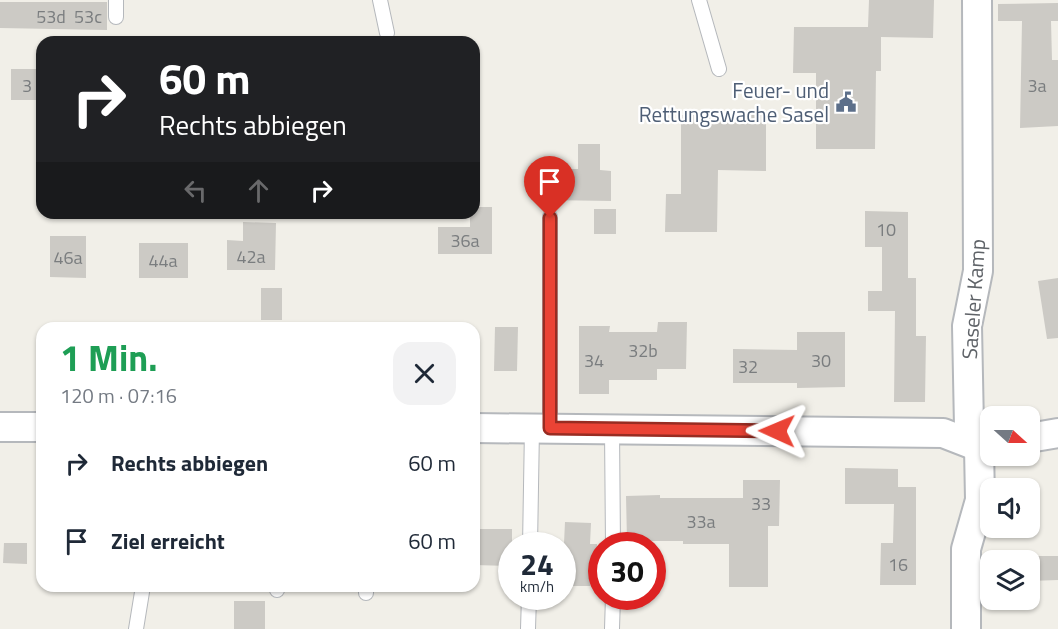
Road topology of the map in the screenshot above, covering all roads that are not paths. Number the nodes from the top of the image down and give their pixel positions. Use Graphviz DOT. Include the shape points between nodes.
graph roads {
  1 [pos="116,0"];
  2 [pos="380,0"];
  3 [pos="699,0"];
  4 [pos="977,0"];
  5 [pos="116,17"];
  6 [pos="387,33"];
  7 [pos="719,69"];
  8 [pos="550,218"];
  9 [pos="0,427"];
  10 [pos="36,427"];
  11 [pos="480,428"];
  12 [pos="541,428"];
  13 [pos="612,429"];
  14 [pos="1058,433"];
  15 [pos="1040,436"];
  16 [pos="980,440"];
  17 [pos="980,444"];
  18 [pos="983,466"];
  19 [pos="531,532"];
  20 [pos="613,532"];
  21 [pos="142,592"];
  22 [pos="529,610"];
  23 [pos="613,610"];
  24 [pos="136,629"];
  25 [pos="528,629"];
  26 [pos="612,629"];
  27 [pos="966,629"];
  1 -- 5 [label="lane"];
  2 -- 6 [label="lane"];
  3 -- 7 [label="lane"];
  4 -- 16 [label="street, Saseler Kamp" via="978,271 967,326 969,427"];
  8 -- 12 [label="lane"];
  9 -- 10 [label="street"];
  11 -- 12 [label="street"];
  12 -- 13 [label="street"];
  12 -- 19 [label="lane"];
  13 -- 17 [label="street" via="943,433"];
  13 -- 20 [label="lane"];
  14 -- 15 [label="street"];
  18 -- 27 [label="street, Saseler Kamp" via="980,500 966,549"];
  21 -- 24 [label="lane"];
  22 -- 25 [label="lane"];
  23 -- 26 [label="lane"];
}
